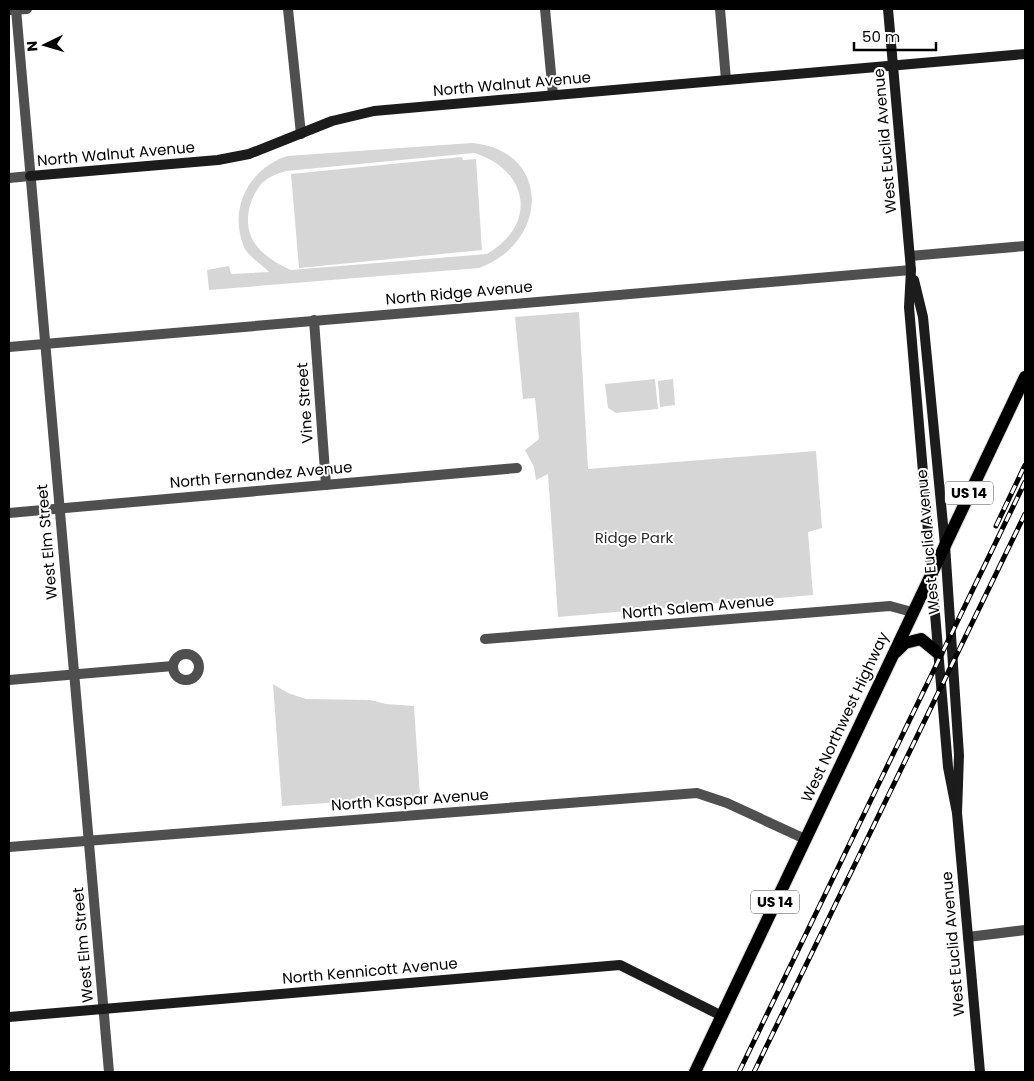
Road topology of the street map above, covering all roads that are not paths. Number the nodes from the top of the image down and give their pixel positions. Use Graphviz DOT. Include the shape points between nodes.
graph roads {
  1 [pos="27,9"];
  2 [pos="288,9"];
  3 [pos="545,9"];
  4 [pos="720,9"];
  5 [pos="888,9"];
  6 [pos="14,10"];
  7 [pos="1025,54"];
  8 [pos="893,66"];
  9 [pos="726,80"];
  10 [pos="553,95"];
  11 [pos="301,134"];
  12 [pos="30,176"];
  13 [pos="9,178"];
  14 [pos="1025,246"];
  15 [pos="910,256"];
  16 [pos="911,270"];
  17 [pos="314,320"];
  18 [pos="45,344"];
  19 [pos="9,347"];
  20 [pos="1025,377"];
  21 [pos="517,468"];
  22 [pos="326,485"];
  23 [pos="59,508"];
  24 [pos="9,513"];
  25 [pos="945,545"];
  26 [pos="931,575"];
  27 [pos="912,612"];
  28 [pos="486,640"];
  29 [pos="938,653"];
  30 [pos="892,655"];
  31 [pos="173,666"];
  32 [pos="74,675"];
  33 [pos="9,680"];
  34 [pos="957,813"];
  35 [pos="88,839"];
  36 [pos="805,839"];
  37 [pos="9,847"];
  38 [pos="1025,930"];
  39 [pos="968,937"];
  40 [pos="103,1009"];
  41 [pos="722,1016"];
  42 [pos="9,1017"];
  43 [pos="109,1072"];
  44 [pos="695,1072"];
  45 [pos="980,1072"];
  1 -- 6 [label="street"];
  2 -- 11 [label="street"];
  3 -- 10 [label="street"];
  4 -- 9 [label="street"];
  5 -- 8 [label="street, West Euclid Avenue"];
  6 -- 12 [label="street, West Elm Street"];
  7 -- 8 [label="street, North Walnut Avenue"];
  8 -- 9 [label="street, North Walnut Avenue"];
  8 -- 15 [label="street, West Euclid Avenue"];
  9 -- 10 [label="street, North Walnut Avenue"];
  10 -- 11 [label="street, North Walnut Avenue" via="374,111 332,121"];
  11 -- 12 [label="street, North Walnut Avenue" via="249,154 218,160"];
  12 -- 13 [label="street, North Walnut Avenue"];
  12 -- 18 [label="street, West Elm Street"];
  14 -- 15 [label="street"];
  15 -- 16 [label="street, West Euclid Avenue"];
  16 -- 17 [label="street, North Ridge Avenue"];
  16 -- 25 [label="street, West Euclid Avenue" via="923,317"];
  16 -- 26 [label="street, West Euclid Avenue" via="909,307"];
  17 -- 18 [label="street, North Ridge Avenue"];
  17 -- 22 [label="street, Vine Street"];
  18 -- 19 [label="street, North Ridge Avenue"];
  18 -- 23 [label="street, West Elm Street"];
  20 -- 25 [label="main road, West Northwest Highway / US 14"];
  21 -- 22 [label="street, North Fernandez Avenue"];
  22 -- 23 [label="street, North Fernandez Avenue"];
  23 -- 24 [label="street, North Fernandez Avenue"];
  23 -- 32 [label="street, West Elm Street"];
  25 -- 26 [label="main road, West Northwest Highway / US 14"];
  25 -- 34 [label="street, West Euclid Avenue" via="959,755"];
  26 -- 27 [label="main road, West Northwest Highway / US 14"];
  26 -- 29 [label="street, West Euclid Avenue"];
  27 -- 28 [label="street, North Salem Avenue" via="890,606"];
  27 -- 30 [label="main road, West Northwest Highway / US 14"];
  29 -- 30 [label="main road" via="921,639 905,643"];
  29 -- 34 [label="street, West Euclid Avenue" via="948,767"];
  30 -- 36 [label="main road, West Northwest Highway / US 14"];
  31 -- 32 [label="street"];
  32 -- 33 [label="street"];
  32 -- 35 [label="street, West Elm Street"];
  34 -- 39 [label="street, West Euclid Avenue"];
  35 -- 36 [label="street, North Kaspar Avenue" via="697,793 727,803"];
  35 -- 37 [label="street, North Kaspar Avenue"];
  35 -- 40 [label="street, West Elm Street"];
  36 -- 41 [label="main road, West Northwest Highway / US 14"];
  38 -- 39 [label="street"];
  39 -- 45 [label="street, West Euclid Avenue"];
  40 -- 41 [label="street, North Kennicott Avenue" via="620,965"];
  40 -- 42 [label="street, North Kennicott Avenue"];
  40 -- 43 [label="street, West Elm Street"];
  41 -- 44 [label="main road, West Northwest Highway / US 14"];
}
